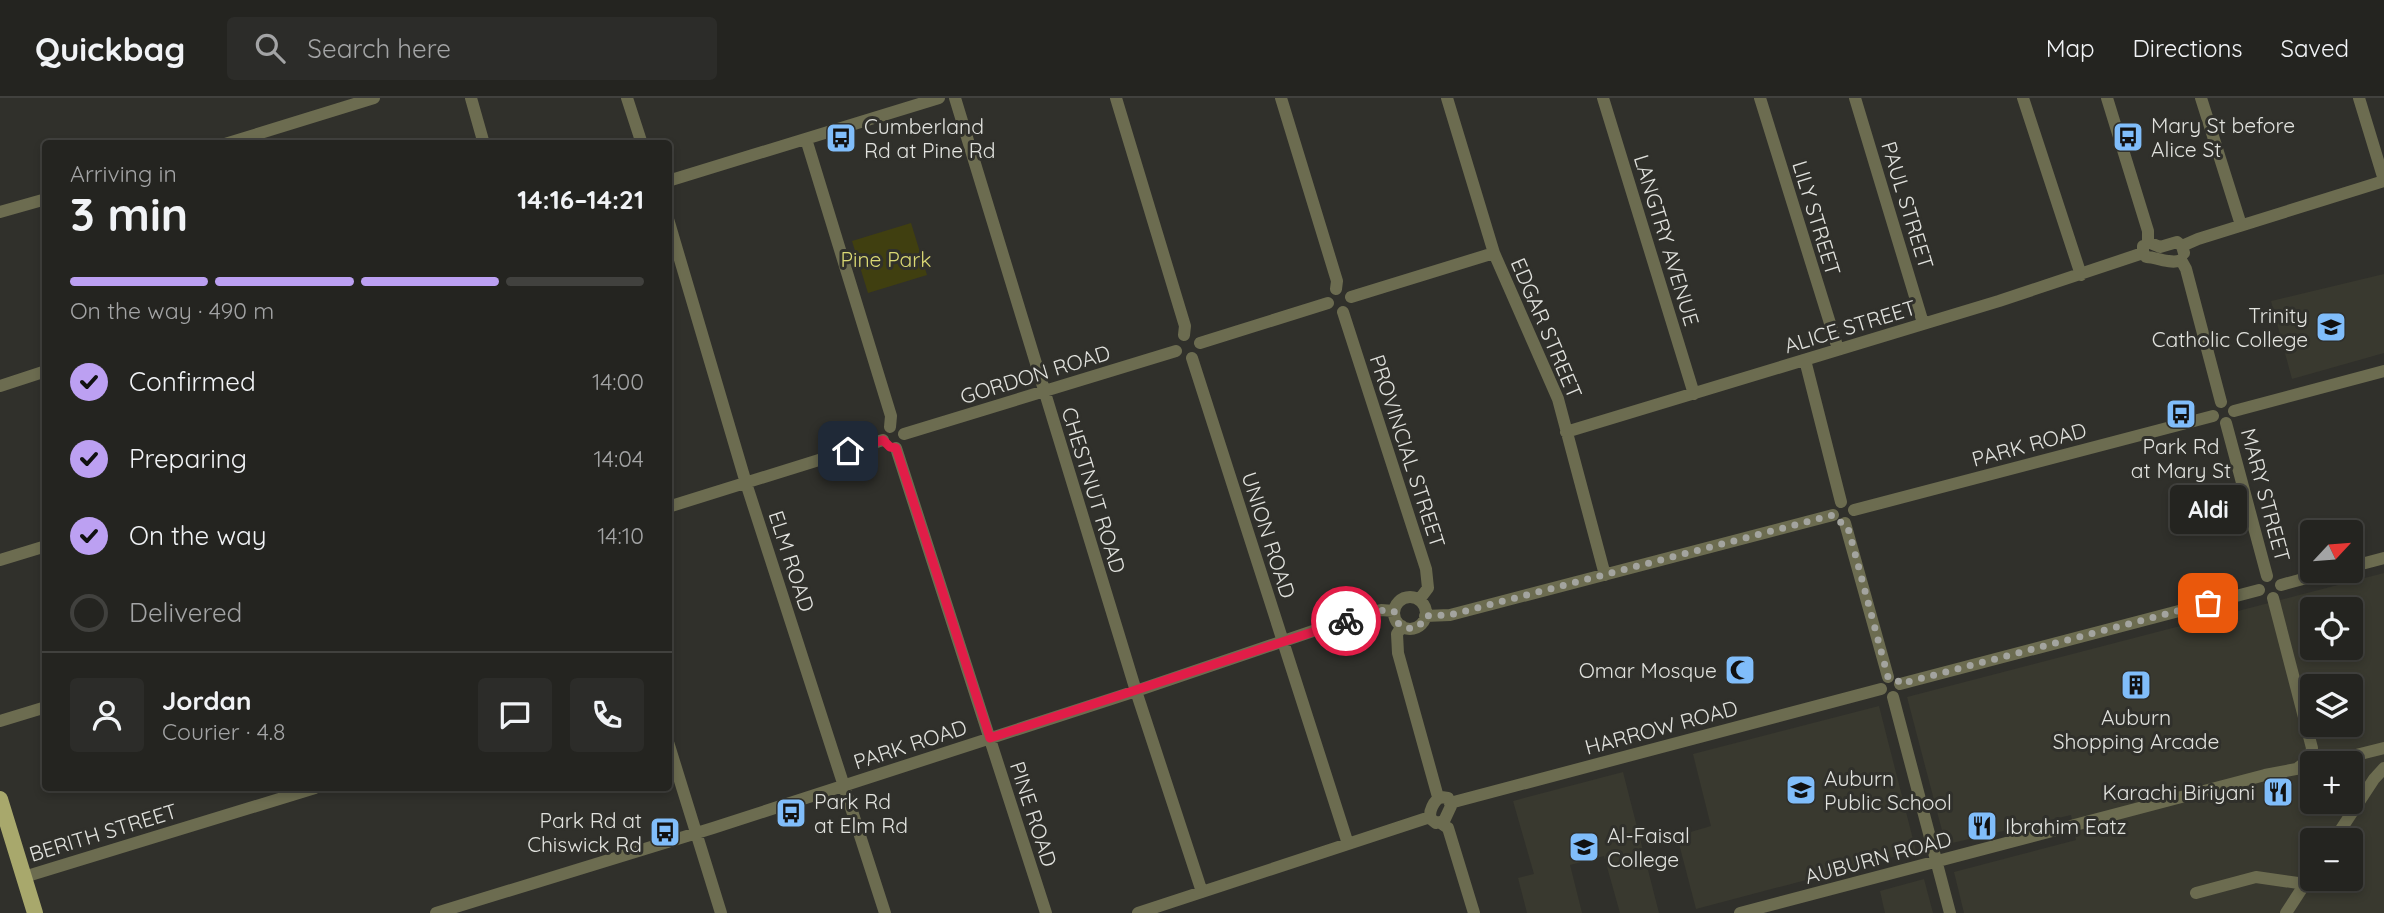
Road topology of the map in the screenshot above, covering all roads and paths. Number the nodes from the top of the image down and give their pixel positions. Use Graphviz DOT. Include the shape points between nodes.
graph roads {
  1 [pos="374,98"];
  2 [pos="471,98"];
  3 [pos="627,98"];
  4 [pos="939,98"];
  5 [pos="955,98"];
  6 [pos="1116,98"];
  7 [pos="1281,98"];
  8 [pos="1447,98"];
  9 [pos="1603,98"];
  10 [pos="1760,98"];
  11 [pos="1855,98"];
  12 [pos="2023,98"];
  13 [pos="2107,98"];
  14 [pos="2200,98"];
  15 [pos="2359,98"];
  16 [pos="806,139"];
  17 [pos="238,140"];
  18 [pos="483,140"];
  19 [pos="641,140"];
  20 [pos="672,180"];
  21 [pos="2384,181"];
  22 [pos="42,199"];
  23 [pos="0,212"];
  24 [pos="2241,226"];
  25 [pos="672,233"];
  26 [pos="2182,246"];
  27 [pos="2146,248"];
  28 [pos="1494,253"];
  29 [pos="2181,260"];
  30 [pos="2081,275"];
  31 [pos="1336,289"];
  32 [pos="1351,297"];
  33 [pos="1328,303"];
  34 [pos="1343,312"];
  35 [pos="1923,323"];
  36 [pos="1184,335"];
  37 [pos="1199,343"];
  38 [pos="1838,349"];
  39 [pos="1176,351"];
  40 [pos="1192,358"];
  41 [pos="1805,360"];
  42 [pos="2384,371"];
  43 [pos="42,372"];
  44 [pos="0,386"];
  45 [pos="1043,391"];
  46 [pos="1694,394"];
  47 [pos="2221,402"];
  48 [pos="2234,411"];
  49 [pos="2213,415"];
  50 [pos="2227,423"];
  51 [pos="890,427"];
  52 [pos="1566,432"];
  53 [pos="904,434"];
  54 [pos="883,440"];
  55 [pos="896,448"];
  56 [pos="746,483"];
  57 [pos="1841,502"];
  58 [pos="672,506"];
  59 [pos="1854,510"];
  60 [pos="1833,515"];
  61 [pos="1845,523"];
  62 [pos="42,547"];
  63 [pos="2384,558"];
  64 [pos="0,559"];
  65 [pos="2363,564"];
  66 [pos="1605,575"];
  67 [pos="2267,576"];
  68 [pos="2300,580"];
  69 [pos="2281,585"];
  70 [pos="2259,590"];
  71 [pos="2273,598"];
  72 [pos="1419,600"];
  73 [pos="1394,611"];
  74 [pos="1425,616"];
  75 [pos="1402,626"];
  76 [pos="1282,642"];
  77 [pos="1888,677"];
  78 [pos="1900,684"];
  79 [pos="1881,689"];
  80 [pos="1136,691"];
  81 [pos="1893,697"];
  82 [pos="42,708"];
  83 [pos="0,721"];
  84 [pos="990,738"];
  85 [pos="2384,748"];
  86 [pos="2311,751"];
  87 [pos="2363,753"];
  88 [pos="672,755"];
  89 [pos="2300,768"];
  90 [pos="2384,770"];
  91 [pos="843,786"];
  92 [pos="305,791"];
  93 [pos="0,799"];
  94 [pos="1444,800"];
  95 [pos="1436,820"];
  96 [pos="2342,828"];
  97 [pos="697,833"];
  98 [pos="1348,844"];
  99 [pos="1937,861"];
  100 [pos="24,877"];
  101 [pos="2300,878"];
  102 [pos="2300,891"];
  103 [pos="1202,892"];
  104 [pos="2196,893"];
  105 [pos="35,913"];
  106 [pos="436,913"];
  107 [pos="721,913"];
  108 [pos="885,913"];
  109 [pos="1046,913"];
  110 [pos="1138,913"];
  111 [pos="1474,913"];
  112 [pos="1740,913"];
  113 [pos="1950,913"];
  114 [pos="2286,913"];
  1 -- 17 [label="street"];
  2 -- 18 [label="street"];
  3 -- 19 [label="street"];
  4 -- 16 [label="street"];
  5 -- 45 [label="street, CHESTNUT ROAD"];
  6 -- 36 [label="street"];
  7 -- 31 [label="street"];
  8 -- 28 [label="street, EDGAR STREET"];
  9 -- 46 [label="street, LANGTRY AVENUE"];
  10 -- 38 [label="street, LILY STREET"];
  11 -- 35 [label="street, PAUL STREET"];
  12 -- 30 [label="street"];
  13 -- 27 [label="street" via="2148,231"];
  14 -- 24 [label="street"];
  15 -- 21 [label="street"];
  16 -- 20 [label="street"];
  16 -- 51 [label="street" via="891,416"];
  21 -- 24 [label="street"];
  22 -- 23 [label="street"];
  24 -- 26 [label="street"];
  25 -- 56 [label="street, ELM ROAD"];
  26 -- 27 [label="street" via="2174,242"];
  26 -- 29 [label="street"];
  27 -- 29 [label="street" via="2146,257"];
  27 -- 30 [label="street, ALICE STREET"];
  28 -- 32 [label="street"];
  28 -- 52 [label="street, EDGAR STREET" via="1545,365"];
  29 -- 47 [label="street"];
  30 -- 35 [label="street, ALICE STREET"];
  31 -- 32 [label="street"];
  31 -- 33 [label="street"];
  32 -- 34 [label="street"];
  33 -- 34 [label="street" via="1335,312"];
  33 -- 37 [label="street"];
  34 -- 72 [label="street, PROVINCIAL STREET" via="1426,569 1428,588"];
  35 -- 38 [label="street, ALICE STREET"];
  36 -- 37 [label="street"];
  36 -- 39 [label="street" via="1178,339"];
  37 -- 40 [label="street"];
  38 -- 41 [label="street, ALICE STREET"];
  39 -- 40 [label="street"];
  39 -- 45 [label="street, GORDON ROAD"];
  40 -- 76 [label="street, UNION ROAD"];
  41 -- 46 [label="street, ALICE STREET"];
  41 -- 57 [label="street"];
  42 -- 48 [label="street"];
  43 -- 44 [label="street"];
  45 -- 53 [label="street, GORDON ROAD"];
  45 -- 80 [label="street, CHESTNUT ROAD"];
  46 -- 52 [label="street, ALICE STREET"];
  47 -- 48 [label="street"];
  47 -- 49 [label="street"];
  48 -- 50 [label="street"];
  49 -- 50 [label="street" via="2218,422"];
  49 -- 59 [label="street, PARK ROAD"];
  50 -- 67 [label="street, MARY STREET"];
  51 -- 53 [label="street"];
  51 -- 54 [label="street"];
  52 -- 66 [label="street, EDGAR STREET"];
  53 -- 55 [label="street"];
  54 -- 55 [label="street"];
  54 -- 56 [label="street"];
  55 -- 84 [label="street, PINE ROAD"];
  56 -- 58 [label="street"];
  56 -- 91 [label="street, ELM ROAD"];
  57 -- 59 [label="street" via="1848,502"];
  57 -- 60 [label="street"];
  59 -- 61 [label="street"];
  60 -- 61 [label="street"];
  60 -- 66 [label="street"];
  61 -- 77 [label="street"];
  62 -- 64 [label="street"];
  63 -- 65 [label="street"];
  66 -- 74 [label="street" via="1450,615"];
  67 -- 69 [label="street"];
  67 -- 70 [label="street" via="2260,581"];
  68 -- 69 [label="street"];
  69 -- 71 [label="street"];
  70 -- 71 [label="street" via="2264,597"];
  70 -- 78 [label="street"];
  71 -- 86 [label="street"];
  72 -- 73 [label="street" via="1404,598"];
  72 -- 74 [label="street"];
  73 -- 75 [label="street"];
  73 -- 76 [label="street, PARK ROAD" via="1363,614"];
  74 -- 75 [label="street" via="1417,627"];
  75 -- 94 [label="street" via="1396,634 1398,653"];
  76 -- 80 [label="street, PARK ROAD"];
  76 -- 98 [label="street, UNION ROAD"];
  77 -- 78 [label="street"];
  77 -- 79 [label="street"];
  78 -- 81 [label="street"];
  79 -- 81 [label="street"];
  79 -- 94 [label="street, HARROW ROAD"];
  80 -- 84 [label="street, PARK ROAD"];
  80 -- 103 [label="street, CHESTNUT ROAD"];
  81 -- 99 [label="street"];
  82 -- 83 [label="street"];
  84 -- 91 [label="street, PARK ROAD"];
  84 -- 109 [label="street, PINE ROAD"];
  85 -- 87 [label="street"];
  88 -- 97 [label="street"];
  89 -- 99 [label="street, AUBURN ROAD"];
  90 -- 96 [label="street"];
  91 -- 97 [label="street, PARK ROAD"];
  91 -- 108 [label="street, ELM ROAD"];
  92 -- 100 [label="street, BERITH STREET"];
  93 -- 100 [label="main road"];
  94 -- 95 [label="street" via="1446,819"];
  95 -- 98 [label="street"];
  95 -- 111 [label="street" via="1448,828"];
  97 -- 106 [label="street, PARK ROAD"];
  97 -- 107 [label="street"];
  98 -- 103 [label="street"];
  99 -- 112 [label="street, AUBURN ROAD"];
  99 -- 113 [label="street"];
  100 -- 105 [label="main road"];
  101 -- 104 [label="street" via="2256,877"];
  102 -- 114 [label="street"];
  103 -- 110 [label="street"];
}
